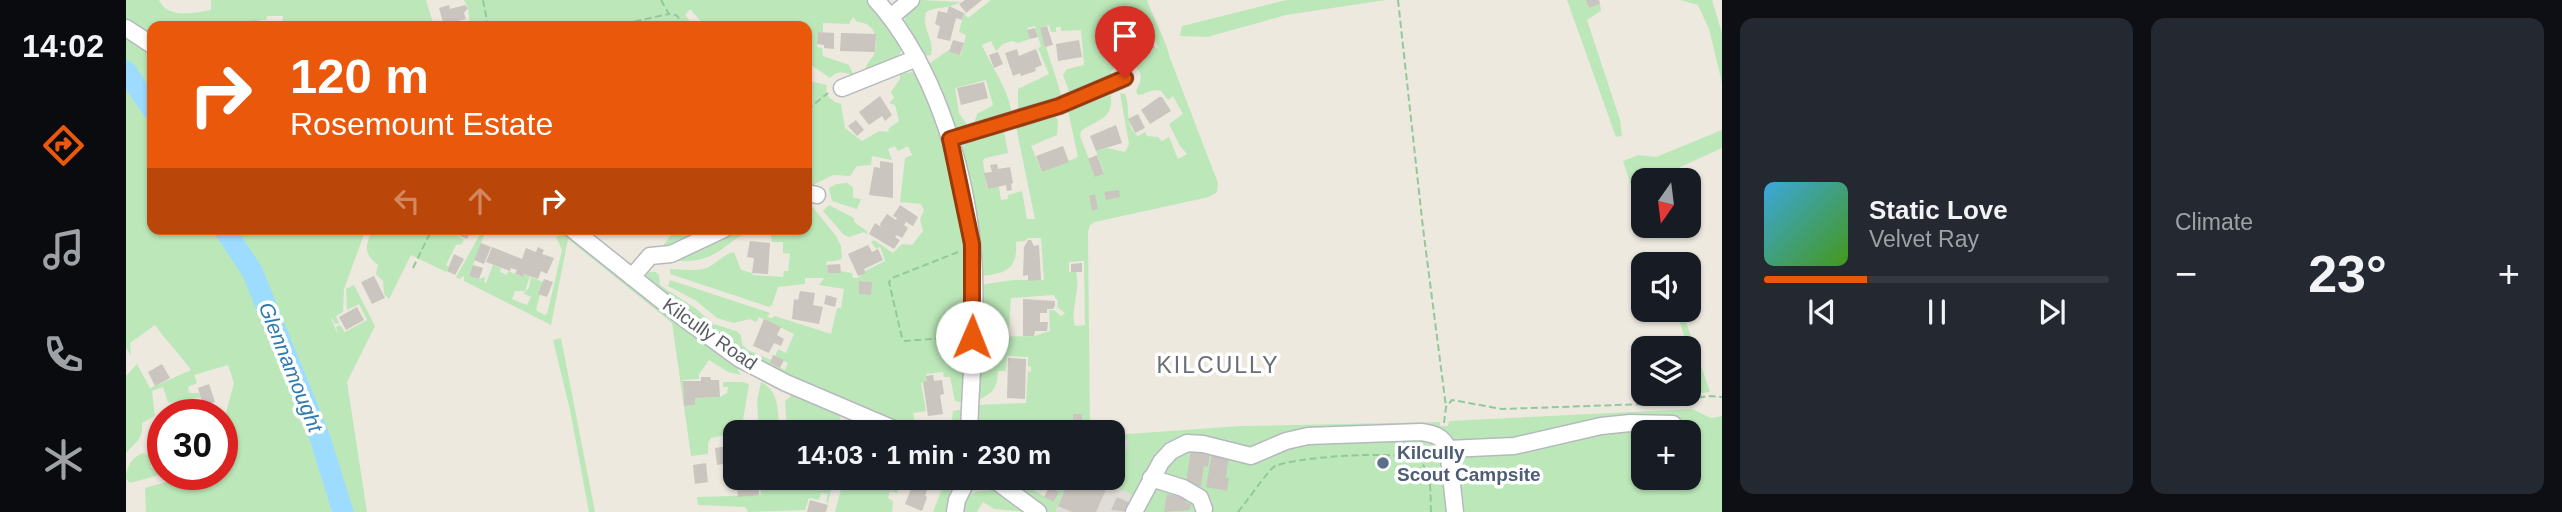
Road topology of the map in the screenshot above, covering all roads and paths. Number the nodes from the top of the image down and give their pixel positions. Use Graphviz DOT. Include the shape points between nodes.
graph roads {
  1 [pos="483,0"];
  2 [pos="661,0"];
  3 [pos="876,0"];
  4 [pos="911,0"];
  5 [pos="1398,0"];
  6 [pos="669,14"];
  7 [pos="891,17"];
  8 [pos="487,21"];
  9 [pos="637,21"];
  10 [pos="681,21"];
  11 [pos="126,28"];
  12 [pos="147,42"];
  13 [pos="917,58"];
  14 [pos="1125,78"];
  15 [pos="835,90"];
  16 [pos="812,106"];
  17 [pos="950,139"];
  18 [pos="429,235"];
  19 [pos="580,235"];
  20 [pos="711,235"];
  21 [pos="961,253"];
  22 [pos="413,268"];
  23 [pos="632,277"];
  24 [pos="961,332"];
  25 [pos="1722,397"];
  26 [pos="1446,407"];
  27 [pos="874,420"];
  28 [pos="969,420"];
  29 [pos="1631,423"];
  30 [pos="1446,445"];
  31 [pos="1151,478"];
  32 [pos="962,490"];
  33 [pos="1008,490"];
  34 [pos="1204,509"];
  35 [pos="955,512"];
  36 [pos="1038,512"];
  37 [pos="1134,512"];
  38 [pos="1238,512"];
  39 [pos="1432,512"];
  40 [pos="1455,512"];
  1 -- 8 [label="path"];
  2 -- 6 [label="path"];
  3 -- 7 [label="street"];
  4 -- 7 [label="street"];
  5 -- 26 [label="path"];
  6 -- 9 [label="path"];
  6 -- 10 [label="path"];
  7 -- 13 [label="street"];
  11 -- 12 [label="street"];
  13 -- 15 [label="street"];
  13 -- 17 [label="street"];
  14 -- 17 [label="street" via="1059,106"];
  15 -- 16 [label="path"];
  17 -- 28 [label="street" via="972,244"];
  18 -- 22 [label="path"];
  19 -- 23 [label="street, Kilcully Road"];
  20 -- 23 [label="street" via="671,254 650,256"];
  21 -- 24 [label="path" via="889,282 905,341 963,337"];
  23 -- 27 [label="street, Kilcully Road" via="748,364"];
  25 -- 26 [label="path" via="1502,409 1452,400"];
  26 -- 30 [label="path"];
  29 -- 30 [label="street" via="1514,446"];
  30 -- 31 [label="street" via="1435,434 1421,432 1308,436 1251,456 1186,443 1171,451"];
  30 -- 40 [label="street"];
  31 -- 34 [label="street" via="1183,488 1199,498"];
  31 -- 37 [label="street"];
  32 -- 35 [label="street"];
  33 -- 36 [label="street"];
  38 -- 39 [label="path" via="1272,467 1314,457 1405,455 1421,462 1429,475"];
}
